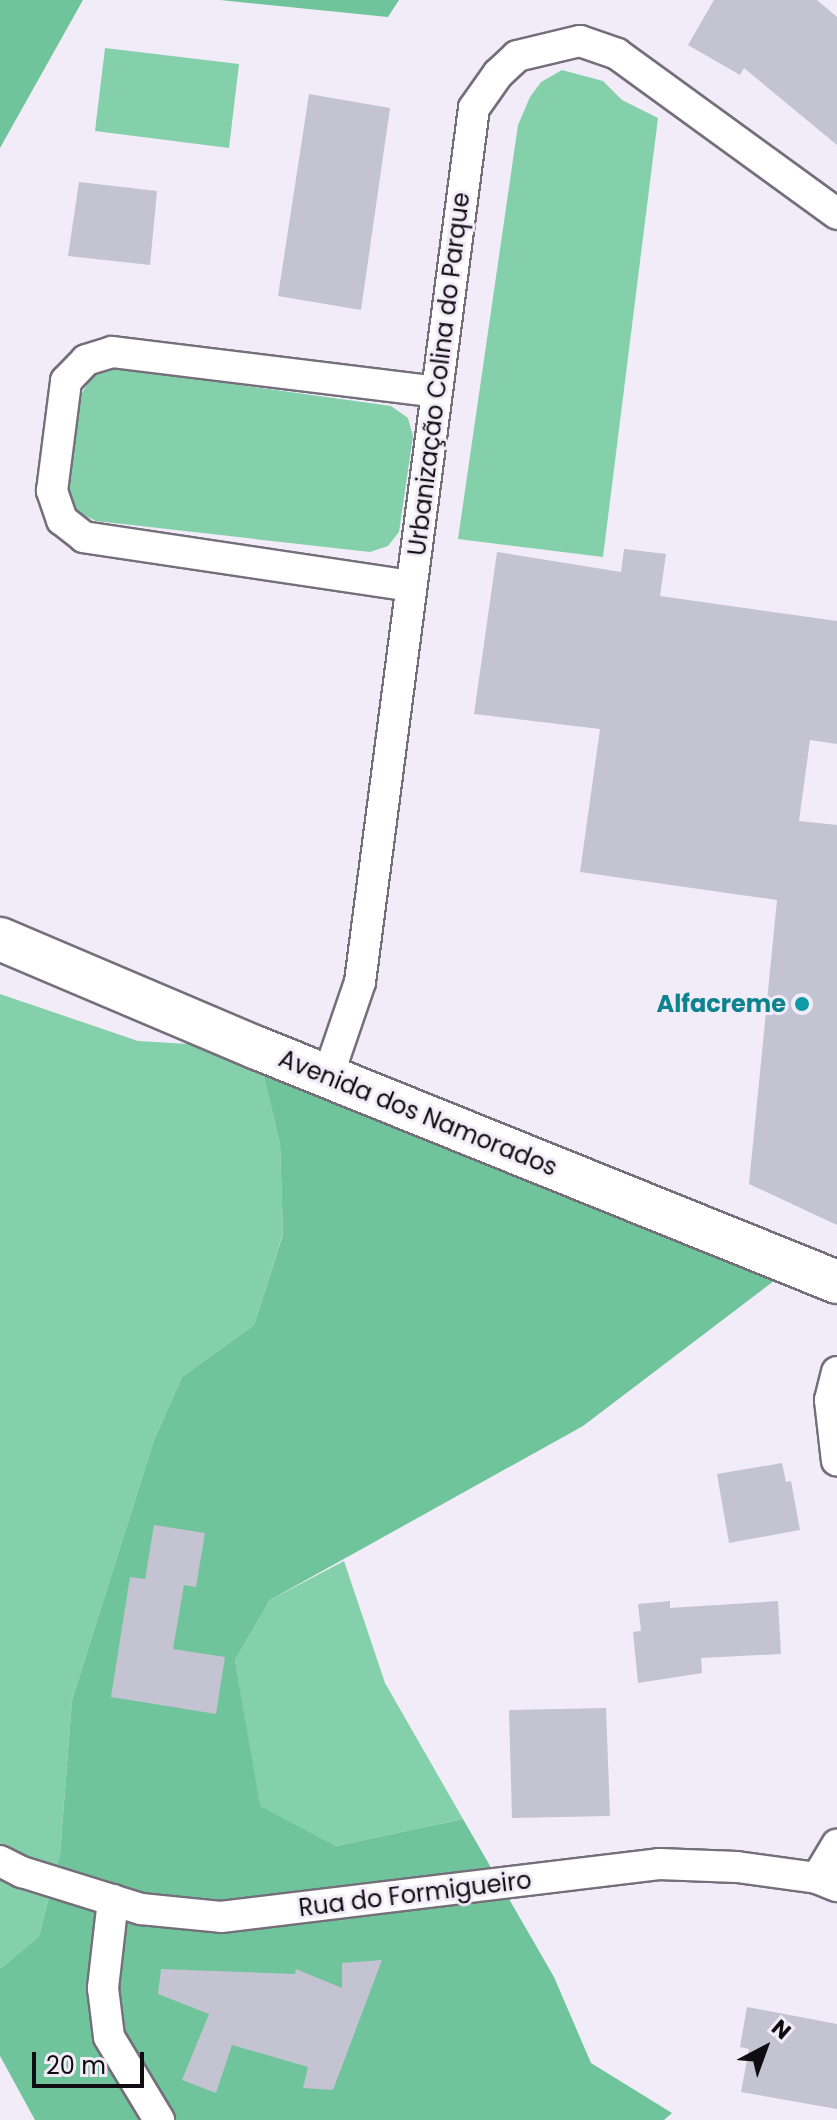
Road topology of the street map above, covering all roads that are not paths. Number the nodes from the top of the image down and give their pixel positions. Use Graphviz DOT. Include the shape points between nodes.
graph roads {
  1 [pos="837,214"];
  2 [pos="437,392"];
  3 [pos="411,586"];
  4 [pos="0,939"];
  5 [pos="328,1076"];
  6 [pos="837,1282"];
  7 [pos="837,1372"];
  8 [pos="837,1461"];
  9 [pos="837,1845"];
  10 [pos="0,1861"];
  11 [pos="827,1882"];
  12 [pos="113,1900"];
  13 [pos="159,2120"];
  1 -- 2 [label="street, Urbanização Colina do Parque" via="617,54 580,41 517,56 474,108"];
  2 -- 3 [label="street, Urbanização Colina do Parque"];
  2 -- 3 [label="street" via="112,352 86,360 66,381 52,491 62,520 84,537"];
  3 -- 5 [label="street, Urbanização Colina do Parque" via="360,982"];
  4 -- 5 [label="street, Avenida dos Namorados"];
  5 -- 6 [label="street, Avenida dos Namorados"];
  7 -- 8 [label="street" via="830,1400"];
  9 -- 11 [label="street"];
  10 -- 12 [label="street, Rua do Formigueiro"];
  11 -- 12 [label="street, Rua do Formigueiro" via="737,1867 659,1864 221,1917 141,1909"];
  12 -- 13 [label="street" via="103,1988 109,2037"];
}
